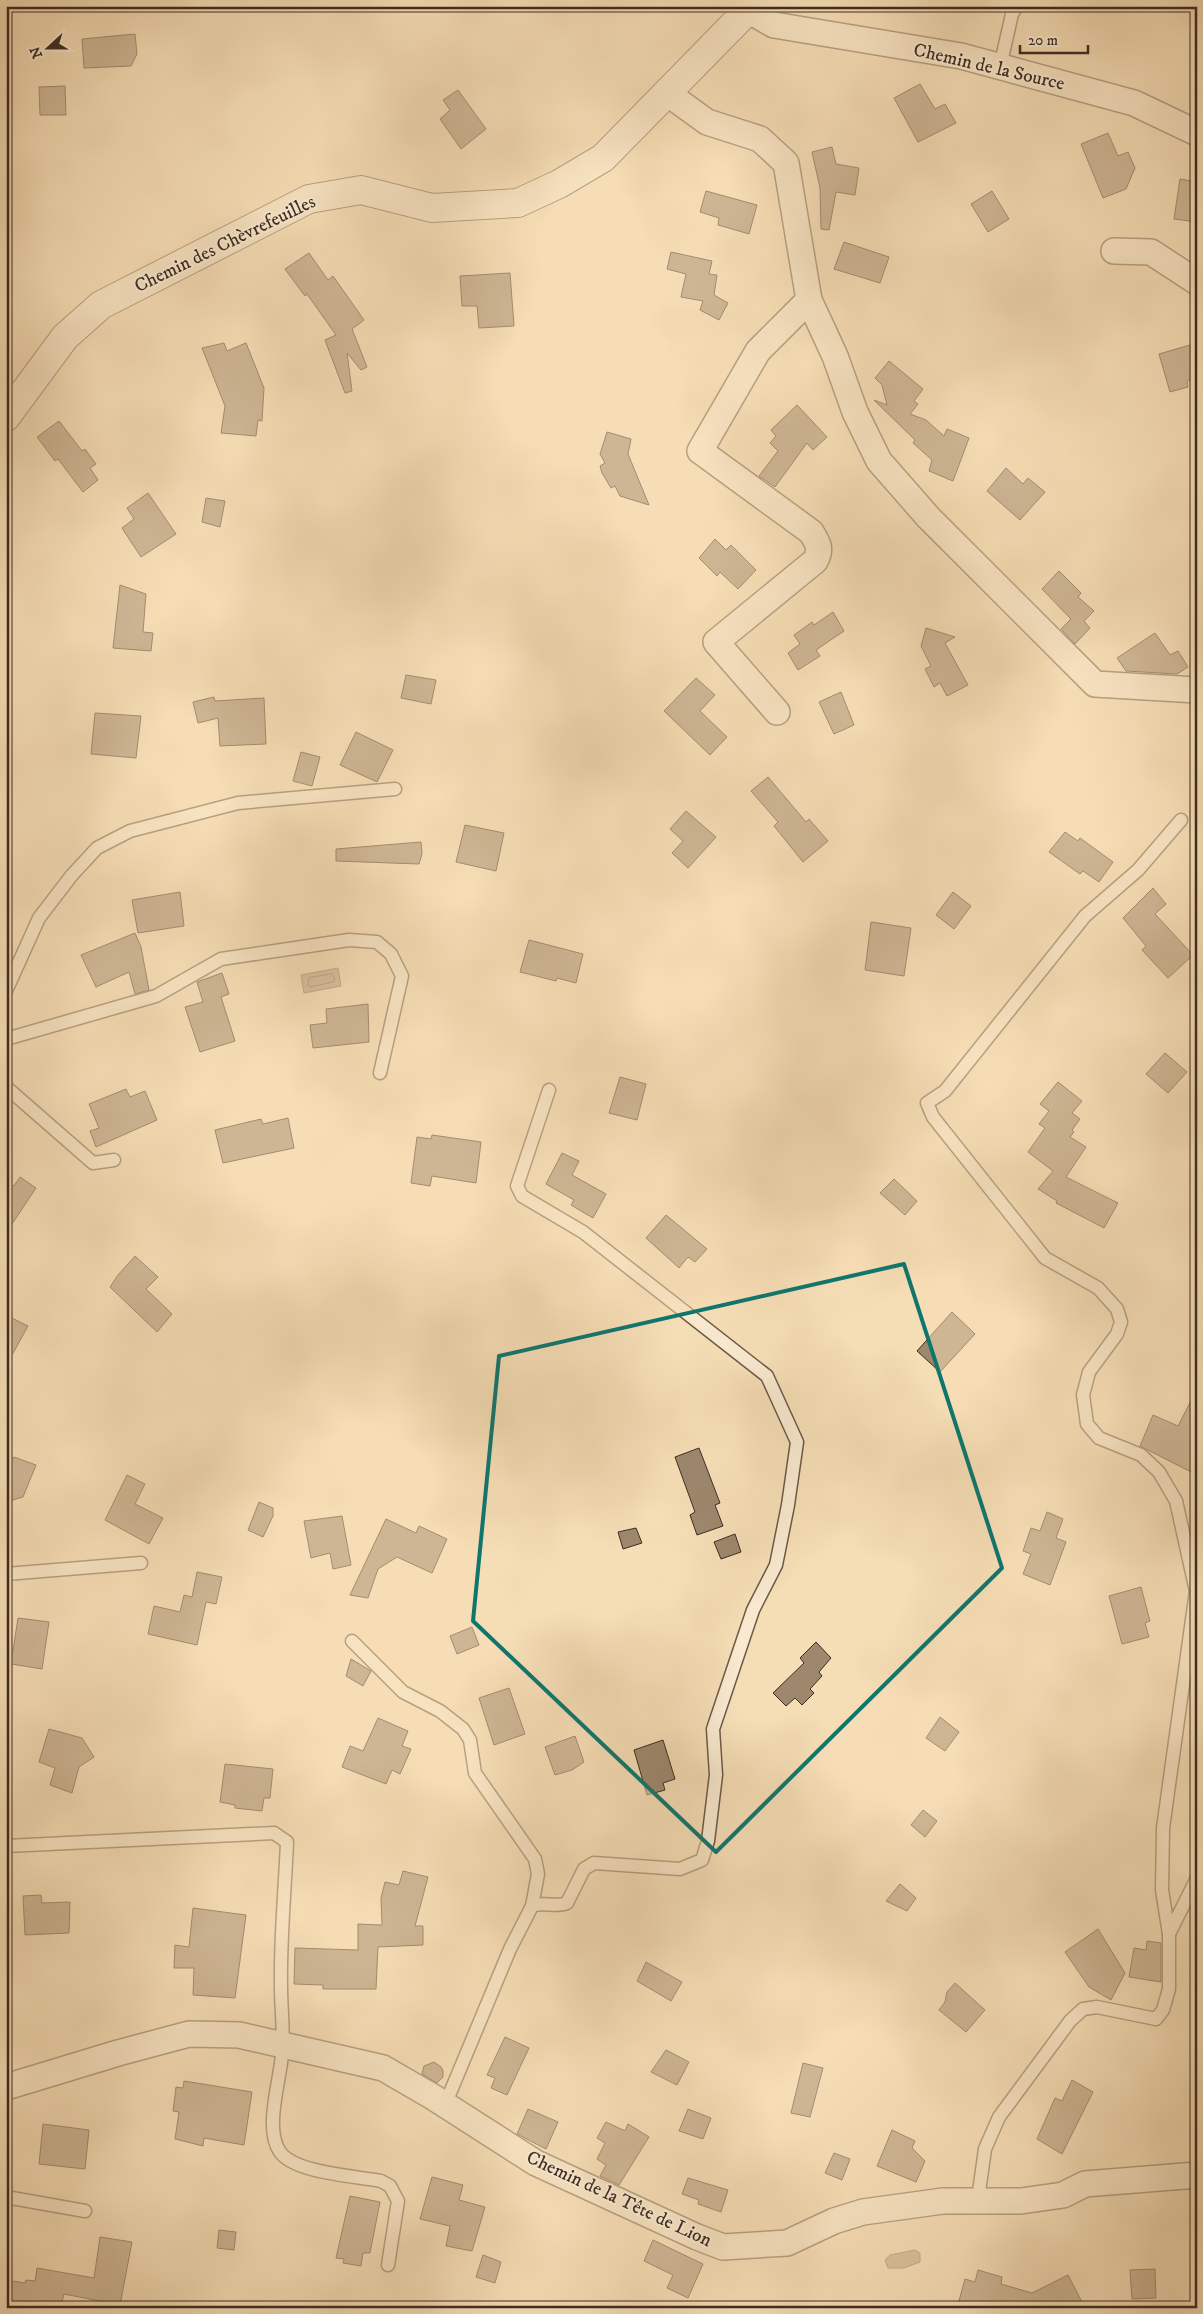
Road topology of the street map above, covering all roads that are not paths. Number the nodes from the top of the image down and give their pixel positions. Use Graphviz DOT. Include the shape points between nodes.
graph roads {
  1 [pos="1017,6"];
  2 [pos="747,8"];
  3 [pos="1000,67"];
  4 [pos="667,93"];
  5 [pos="1197,133"];
  6 [pos="1114,252"];
  7 [pos="1197,282"];
  8 [pos="809,300"];
  9 [pos="6,417"];
  10 [pos="1197,690"];
  11 [pos="777,712"];
  12 [pos="395,788"];
  13 [pos="1181,820"];
  14 [pos="6,991"];
  15 [pos="6,1040"];
  16 [pos="380,1073"];
  17 [pos="6,1087"];
  18 [pos="549,1090"];
  19 [pos="114,1160"];
  20 [pos="141,1563"];
  21 [pos="6,1574"];
  22 [pos="352,1641"];
  23 [pos="6,1846"];
  24 [pos="1197,1878"];
  25 [pos="532,1906"];
  26 [pos="1169,1934"];
  27 [pos="284,2046"];
  28 [pos="6,2087"];
  29 [pos="446,2105"];
  30 [pos="1197,2175"];
  31 [pos="6,2197"];
  32 [pos="978,2199"];
  33 [pos="85,2211"];
  34 [pos="388,2265"];
  1 -- 3 [label="lane" via="1012,14"];
  2 -- 3 [label="street, Chemin de la Source" via="774,25 961,56"];
  2 -- 4 [label="street, Chemin des Chèvrefeuilles"];
  3 -- 5 [label="street, Chemin de la Source" via="1134,103"];
  4 -- 8 [label="street" via="707,122 760,139 786,163"];
  4 -- 9 [label="street, Chemin des Chèvrefeuilles" via="603,158 518,203 432,208 361,190 309,198 100,305 65,337"];
  6 -- 7 [label="street" via="1151,252"];
  8 -- 10 [label="street" via="879,461 948,538 1094,684"];
  8 -- 11 [label="street" via="758,351 700,451 811,532 818,542 820,553 815,561 716,642"];
  12 -- 14 [label="lane" via="238,803 130,831 97,848 39,918"];
  13 -- 26 [label="lane" via="1138,870 1085,916 945,1091 927,1102 933,1117 1039,1252 1098,1288 1117,1309 1121,1322 1117,1334 1089,1372 1083,1395 1087,1424 1099,1438 1141,1455 1159,1472 1176,1501 1196,1591 1163,1828 1162,1890"];
  15 -- 16 [label="lane" via="156,996 221,960 349,940 377,942 391,954 402,976"];
  17 -- 19 [label="lane" via="93,1163"];
  18 -- 25 [label="lane" via="517,1186 522,1196 583,1232 767,1376 797,1442 776,1565 753,1610 713,1729 716,1775 708,1841 702,1860 680,1868 594,1863 584,1869 567,1903"];
  20 -- 21 [label="lane"];
  22 -- 25 [label="lane" via="403,1692 440,1711 463,1729 470,1740 475,1773 535,1859 538,1874"];
  23 -- 27 [label="lane" via="274,1833 287,1842 281,1986"];
  24 -- 26 [label="lane"];
  25 -- 29 [label="lane" via="510,1949"];
  26 -- 32 [label="lane" via="1169,1989 1164,2010 1156,2019 1097,2007 1083,2009 1070,2021 999,2117 984,2149"];
  27 -- 28 [label="street, Chemin de la Tête de Lion" via="239,2035 189,2034"];
  27 -- 29 [label="street, Chemin de la Tête de Lion" via="383,2068"];
  27 -- 34 [label="lane" via="274,2113 275,2142 280,2152 296,2165 381,2181 390,2186 398,2201"];
  29 -- 32 [label="street, Chemin de la Tête de Lion" via="536,2163 697,2238 723,2246 787,2243 834,2221 863,2212"];
  30 -- 32 [label="street, Chemin de la Tête de Lion" via="1085,2184 1063,2195 1021,2201"];
  31 -- 33 [label="lane"];
}
